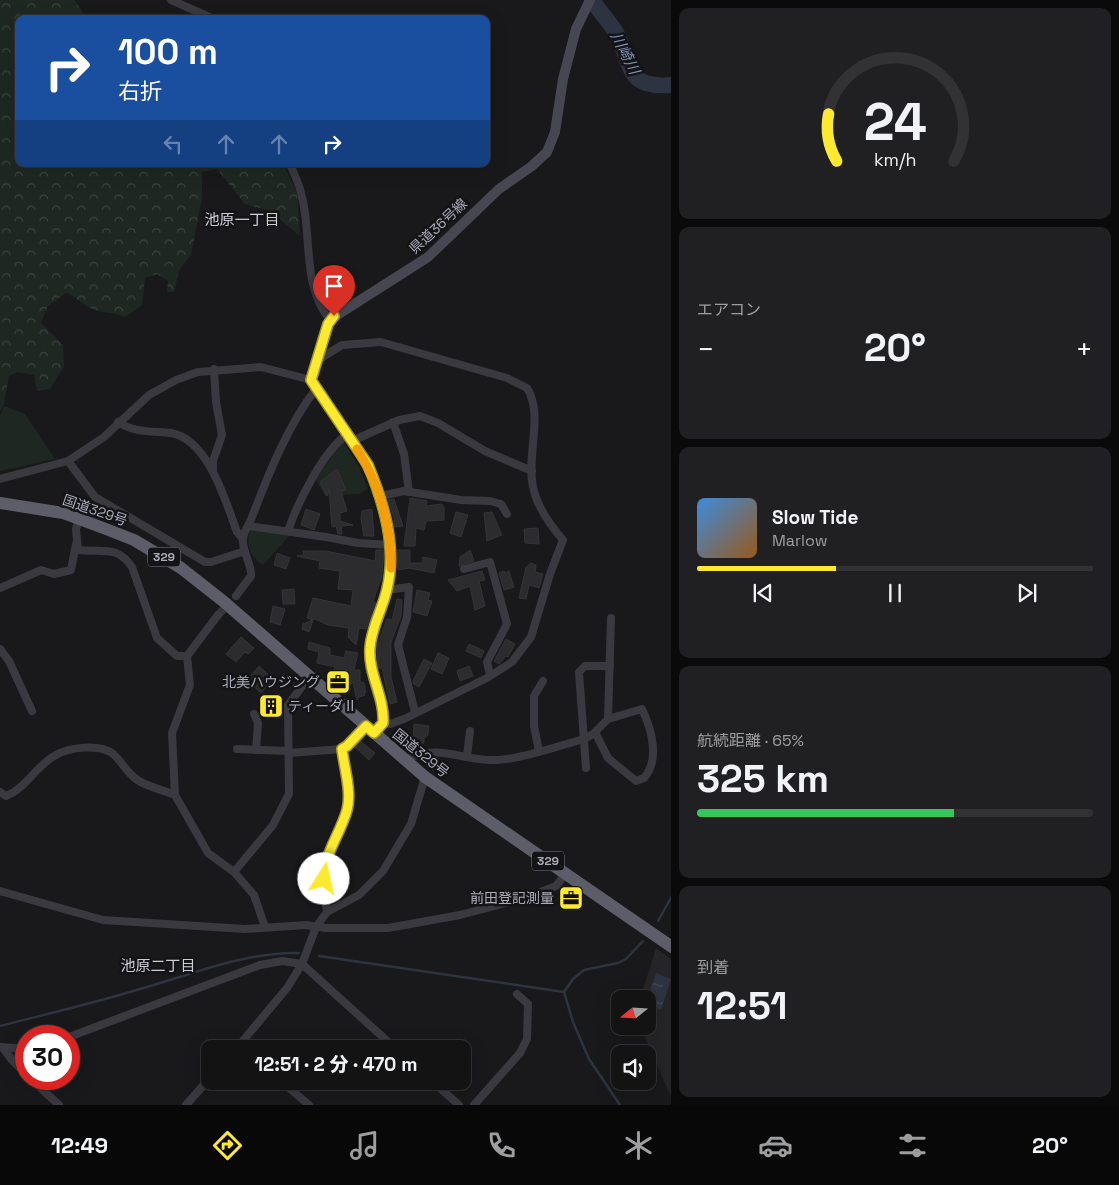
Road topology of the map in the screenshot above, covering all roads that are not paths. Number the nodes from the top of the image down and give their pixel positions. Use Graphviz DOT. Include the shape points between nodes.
graph roads {
  1 [pos="171,0"];
  2 [pos="588,2"];
  3 [pos="205,15"];
  4 [pos="291,167"];
  5 [pos="330,320"];
  6 [pos="318,360"];
  7 [pos="214,369"];
  8 [pos="314,384"];
  9 [pos="118,422"];
  10 [pos="393,422"];
  11 [pos="350,437"];
  12 [pos="68,461"];
  13 [pos="213,469"];
  14 [pos="532,471"];
  15 [pos="0,479"];
  16 [pos="409,492"];
  17 [pos="380,496"];
  18 [pos="0,503"];
  19 [pos="507,514"];
  20 [pos="79,519"];
  21 [pos="249,526"];
  22 [pos="288,532"];
  23 [pos="243,539"];
  24 [pos="77,541"];
  25 [pos="391,545"];
  26 [pos="245,551"];
  27 [pos="464,569"];
  28 [pos="0,588"];
  29 [pos="387,590"];
  30 [pos="236,596"];
  31 [pos="218,615"];
  32 [pos="611,618"];
  33 [pos="0,649"];
  34 [pos="186,656"];
  35 [pos="610,666"];
  36 [pos="490,675"];
  37 [pos="309,676"];
  38 [pos="543,681"];
  39 [pos="32,711"];
  40 [pos="415,712"];
  41 [pos="254,714"];
  42 [pos="608,719"];
  43 [pos="383,723"];
  44 [pos="370,729"];
  45 [pos="470,731"];
  46 [pos="595,732"];
  47 [pos="584,739"];
  48 [pos="238,749"];
  49 [pos="342,749"];
  50 [pos="256,750"];
  51 [pos="539,751"];
  52 [pos="289,752"];
  53 [pos="467,756"];
  54 [pos="404,760"];
  55 [pos="586,768"];
  56 [pos="425,777"];
  57 [pos="0,792"];
  58 [pos="175,794"];
  59 [pos="234,872"];
  60 [pos="566,873"];
  61 [pos="0,891"];
  62 [pos="327,912"];
  63 [pos="265,927"];
  64 [pos="316,927"];
  65 [pos="671,946"];
  66 [pos="302,964"];
  67 [pos="517,994"];
  68 [pos="80,1033"];
  69 [pos="246,1040"];
  70 [pos="386,1040"];
  71 [pos="2,1047"];
  72 [pos="15,1048"];
  73 [pos="15,1062"];
  74 [pos="201,1088"];
  75 [pos="43,1090"];
  76 [pos="292,1090"];
  77 [pos="442,1090"];
  78 [pos="59,1105"];
  79 [pos="186,1105"];
  80 [pos="309,1105"];
  81 [pos="458,1105"];
  82 [pos="474,1105"];
  1 -- 3 [label="street"];
  2 -- 5 [label="main road, 県道36号線" via="563,79 555,132 540,160 499,189 428,257"];
  4 -- 5 [label="street" via="302,195 311,276"];
  5 -- 6 [label="main road"];
  6 -- 8 [label="main road"];
  6 -- 14 [label="street" via="342,345 381,342 521,384 531,394 533,402"];
  7 -- 8 [label="street" via="261,367"];
  7 -- 9 [label="street" via="176,380 149,395"];
  7 -- 13 [label="street" via="222,435"];
  8 -- 11 [label="main road"];
  8 -- 21 [label="street" via="259,497"];
  9 -- 12 [label="street" via="104,437"];
  9 -- 13 [label="street" via="127,428 185,438"];
  10 -- 11 [label="street"];
  10 -- 14 [label="street" via="412,416 429,418 485,451"];
  10 -- 16 [label="street" via="404,454"];
  11 -- 17 [label="main road" via="368,465"];
  11 -- 22 [label="street" via="333,448 313,479"];
  12 -- 15 [label="street"];
  12 -- 26 [label="street" via="96,498 205,562"];
  13 -- 23 [label="street" via="237,532"];
  14 -- 36 [label="street" via="533,486 542,509 563,540 531,637 512,662"];
  16 -- 17 [label="street"];
  16 -- 19 [label="street" via="490,501 500,504"];
  17 -- 25 [label="main road"];
  18 -- 20 [label="highway, 国道329号 / 329" via="46,509"];
  20 -- 24 [label="street"];
  20 -- 37 [label="highway, 国道329号 / 329" via="134,540 181,568"];
  21 -- 22 [label="street"];
  21 -- 23 [label="street"];
  22 -- 25 [label="street" via="358,544"];
  23 -- 26 [label="street"];
  24 -- 28 [label="street" via="71,570 54,574 41,570"];
  24 -- 34 [label="street" via="78,550 113,551 126,559 132,567 157,638 177,656"];
  25 -- 29 [label="main road"];
  26 -- 30 [label="street" via="251,576"];
  27 -- 36 [label="street" via="490,562 507,620 487,662"];
  29 -- 40 [label="street" via="409,587 407,617 398,645"];
  29 -- 43 [label="main road" via="370,647 372,675 382,707"];
  31 -- 34 [label="street"];
  32 -- 35 [label="street"];
  33 -- 39 [label="street"];
  34 -- 58 [label="street" via="190,685 172,734"];
  35 -- 42 [label="street"];
  35 -- 47 [label="street" via="585,666 579,672"];
  36 -- 40 [label="street"];
  37 -- 44 [label="highway, 国道329号 / 329"];
  37 -- 52 [label="street" via="288,705"];
  38 -- 51 [label="street" via="534,696 534,726"];
  40 -- 43 [label="street" via="395,722"];
  41 -- 50 [label="street" via="258,723"];
  42 -- 46 [label="street"];
  42 -- 46 [label="street" via="642,709 653,755 644,778 636,780 608,758"];
  43 -- 44 [label="main road"];
  44 -- 49 [label="street"];
  44 -- 54 [label="highway, 国道329号 / 329"];
  45 -- 53 [label="street"];
  46 -- 47 [label="street"];
  47 -- 51 [label="street"];
  47 -- 55 [label="street"];
  48 -- 50 [label="street"];
  49 -- 52 [label="street"];
  49 -- 62 [label="street" via="348,809 324,869"];
  50 -- 52 [label="street"];
  51 -- 53 [label="street" via="499,760"];
  52 -- 59 [label="street" via="289,794 283,809"];
  53 -- 54 [label="street" via="435,751 421,752"];
  54 -- 56 [label="highway, 国道329号 / 329"];
  56 -- 60 [label="highway, 国道329号 / 329"];
  56 -- 62 [label="street" via="411,824 383,871 359,895"];
  57 -- 58 [label="street" via="6,796 18,791 55,755 70,750 100,748 112,753 138,781"];
  58 -- 59 [label="street" via="208,853"];
  59 -- 63 [label="street" via="254,895"];
  60 -- 64 [label="street" via="560,882 543,892 460,915 388,928"];
  60 -- 65 [label="highway, 国道329号 / 329"];
  61 -- 63 [label="street" via="103,920 245,929"];
  62 -- 64 [label="street"];
  63 -- 64 [label="street"];
  64 -- 66 [label="street"];
  66 -- 68 [label="street" via="282,961 260,965"];
  66 -- 69 [label="street"];
  66 -- 70 [label="street"];
  67 -- 82 [label="street" via="528,1004 527,1039 520,1053"];
  71 -- 72 [label="street"];
  71 -- 73 [label="street"];
  74 -- 79 [label="street"];
  75 -- 78 [label="street"];
  76 -- 80 [label="street"];
  77 -- 81 [label="street"];
}
